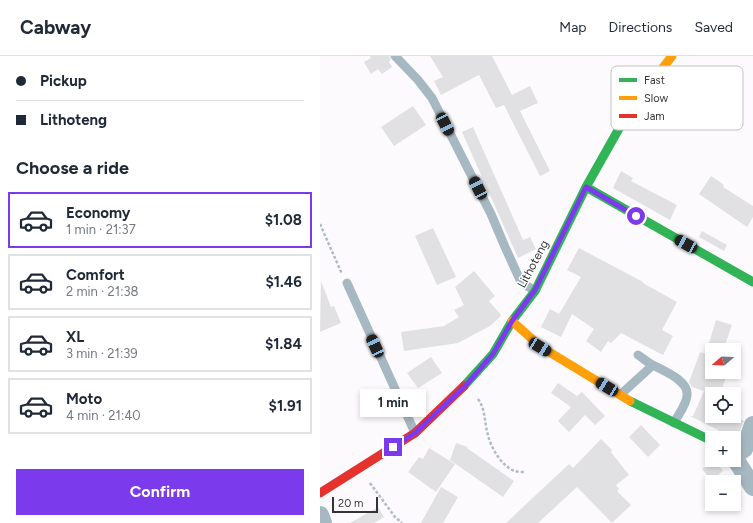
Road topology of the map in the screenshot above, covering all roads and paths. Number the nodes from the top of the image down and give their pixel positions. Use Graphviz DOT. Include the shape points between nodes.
graph roads {
  1 [pos="395,56"];
  2 [pos="672,56"];
  3 [pos="664,66"];
  4 [pos="618,130"];
  5 [pos="586,187"];
  6 [pos="320,224"];
  7 [pos="753,282"];
  8 [pos="346,284"];
  9 [pos="535,290"];
  10 [pos="512,321"];
  11 [pos="638,355"];
  12 [pos="653,365"];
  13 [pos="466,385"];
  14 [pos="620,395"];
  15 [pos="674,423"];
  16 [pos="753,426"];
  17 [pos="415,433"];
  18 [pos="705,438"];
  19 [pos="741,451"];
  20 [pos="740,467"];
  21 [pos="360,469"];
  22 [pos="525,472"];
  23 [pos="323,486"];
  24 [pos="753,487"];
  25 [pos="320,515"];
  26 [pos="323,523"];
  27 [pos="402,523"];
  1 -- 9 [label="lane" via="432,98 491,214 521,282"];
  2 -- 3 [label="main road, Lithoteng"];
  4 -- 5 [label="main road, Lithoteng"];
  5 -- 7 [label="main road"];
  5 -- 9 [label="main road, Lithoteng"];
  6 -- 8 [label="path"];
  8 -- 17 [label="lane"];
  9 -- 10 [label="main road, Lithoteng"];
  10 -- 13 [label="main road, Lithoteng" via="493,354"];
  10 -- 14 [label="main road" via="540,347"];
  11 -- 12 [label="lane"];
  12 -- 14 [label="lane"];
  12 -- 15 [label="lane" via="681,382 687,390 688,396"];
  13 -- 17 [label="main road, Lithoteng"];
  13 -- 22 [label="path" via="482,405 488,436 500,459 515,471"];
  14 -- 15 [label="main road"];
  15 -- 18 [label="main road"];
  16 -- 19 [label="street"];
  17 -- 21 [label="main road, Lithoteng"];
  20 -- 24 [label="street"];
  21 -- 23 [label="main road, Lithoteng"];
  21 -- 27 [label="path"];
  25 -- 26 [label="street"];
}
